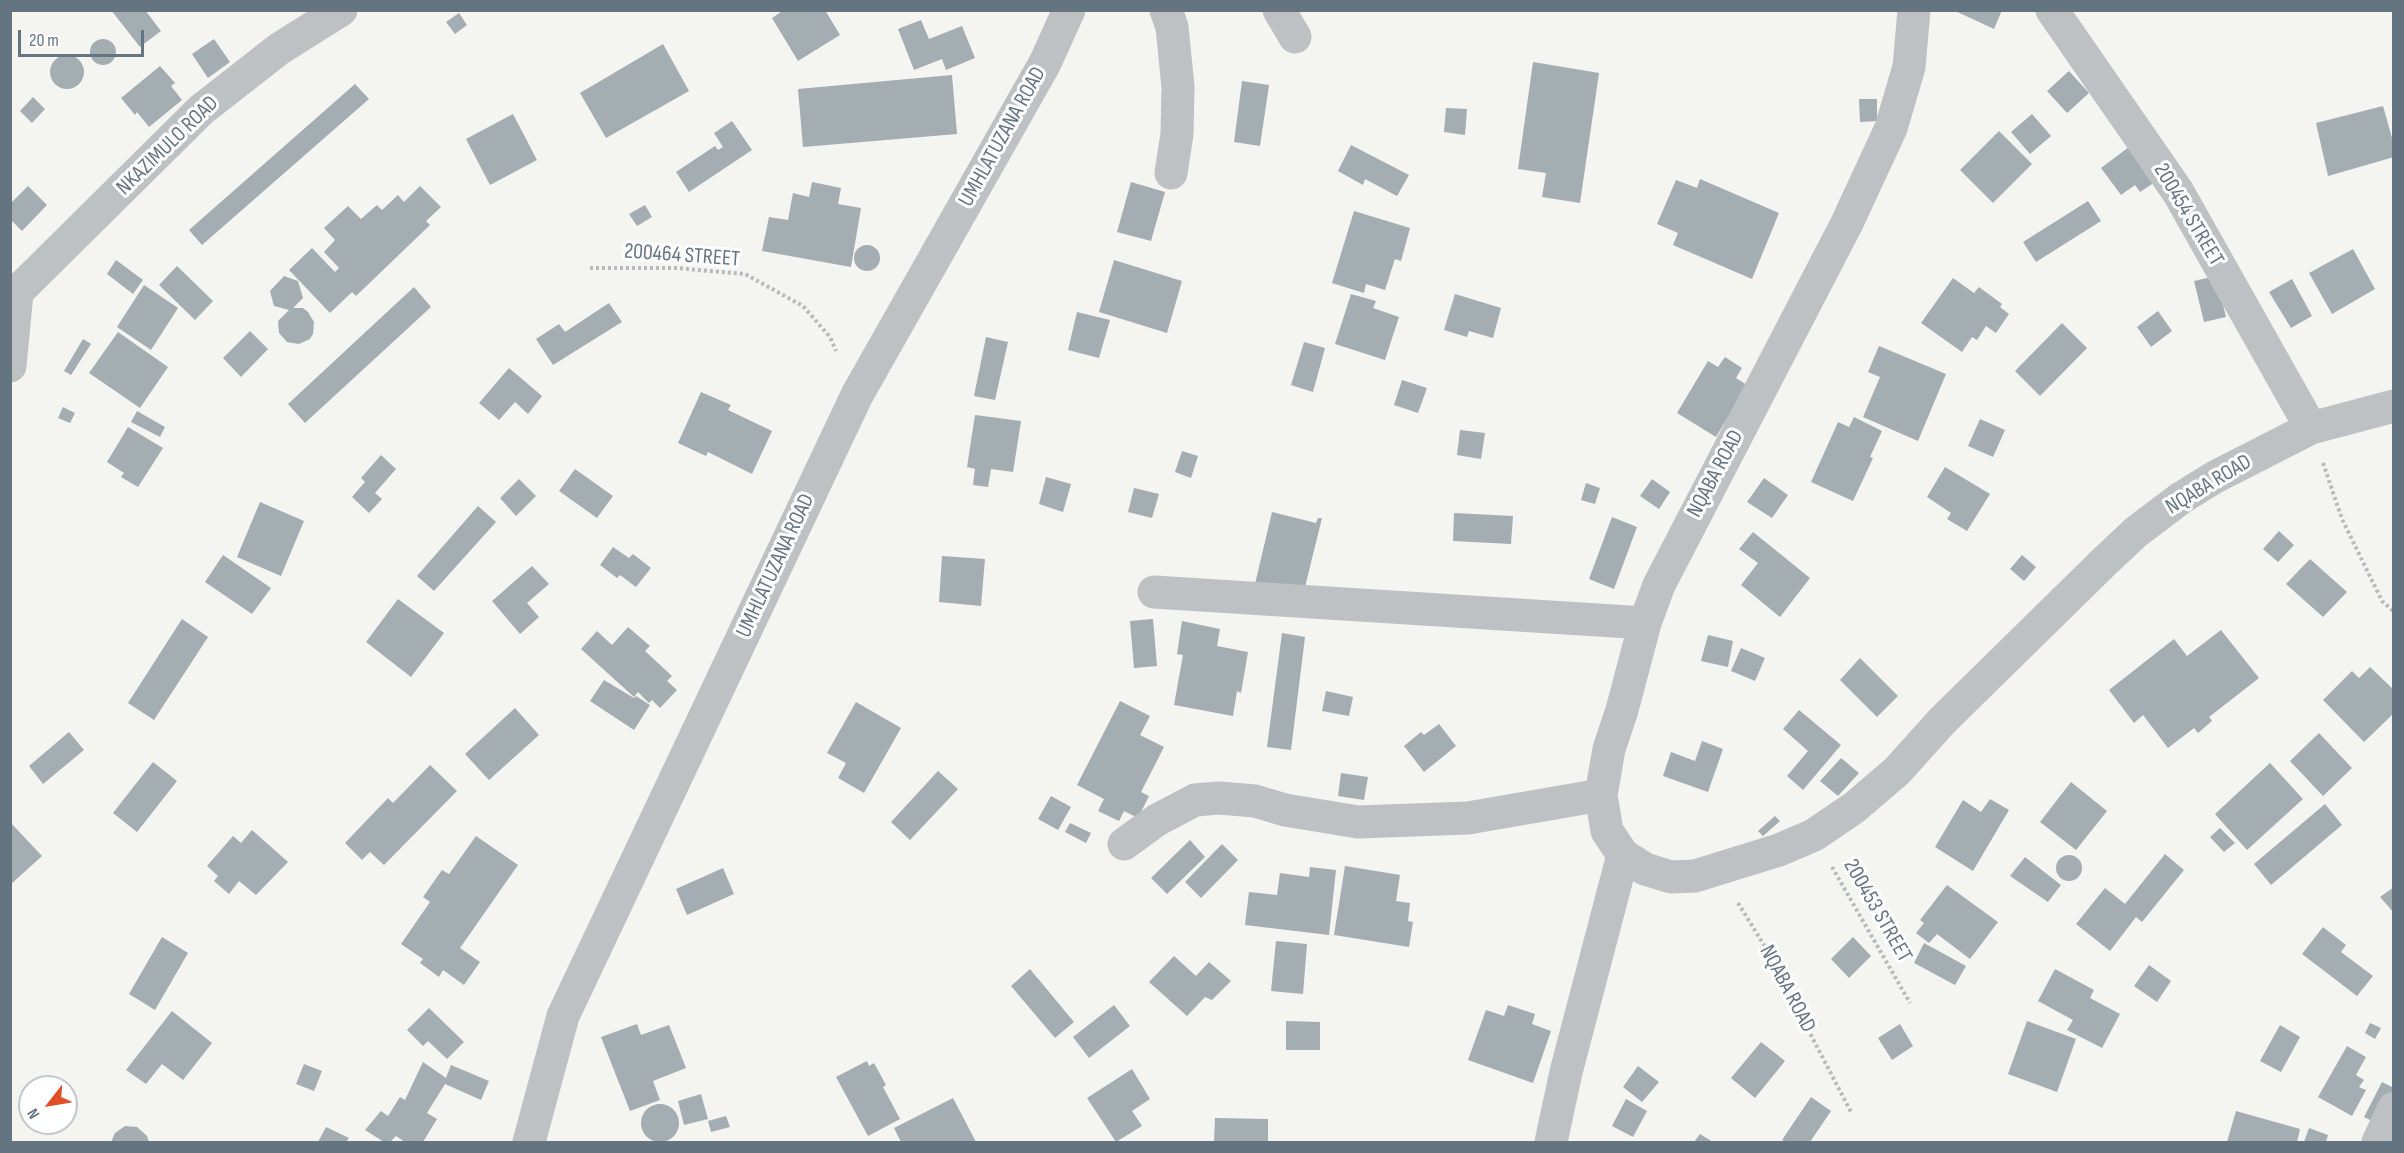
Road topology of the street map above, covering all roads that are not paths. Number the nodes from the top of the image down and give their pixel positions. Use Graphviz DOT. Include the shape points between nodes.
graph roads {
  1 [pos="341,10"];
  2 [pos="1069,10"];
  3 [pos="1166,10"];
  4 [pos="1914,10"];
  5 [pos="2052,10"];
  6 [pos="1172,173"];
  7 [pos="14,296"];
  8 [pos="10,366"];
  9 [pos="2394,406"];
  10 [pos="2312,428"];
  11 [pos="1154,592"];
  12 [pos="1645,623"];
  13 [pos="1600,795"];
  14 [pos="1124,844"];
  15 [pos="1623,855"];
  16 [pos="2394,1108"];
  17 [pos="530,1143"];
  18 [pos="1551,1143"];
  19 [pos="2378,1143"];
  1 -- 7 [label="street, NKAZIMULO ROAD" via="279,50 201,110"];
  2 -- 17 [label="street, UMHLATUZANA ROAD" via="1045,63 857,395 563,1016"];
  3 -- 6 [label="street" via="1172,27 1178,87"];
  4 -- 12 [label="street, NQABA ROAD" via="1909,67 1891,128 1847,223 1664,575"];
  5 -- 10 [label="street, 200454 STREET" via="2178,192"];
  7 -- 8 [label="street"];
  9 -- 10 [label="street, NQABA ROAD"];
  10 -- 15 [label="street, NQABA ROAD" via="2215,477 2136,532 1942,721 1897,771 1814,835 1695,876 1671,877 1645,869"];
  11 -- 12 [label="street"];
  12 -- 13 [label="street, NQABA ROAD"];
  13 -- 14 [label="street" via="1468,818 1358,822 1255,801 1196,800 1157,820"];
  13 -- 15 [label="street, NQABA ROAD" via="1607,831"];
  15 -- 18 [label="street"];
  16 -- 19 [label="street"];
}
